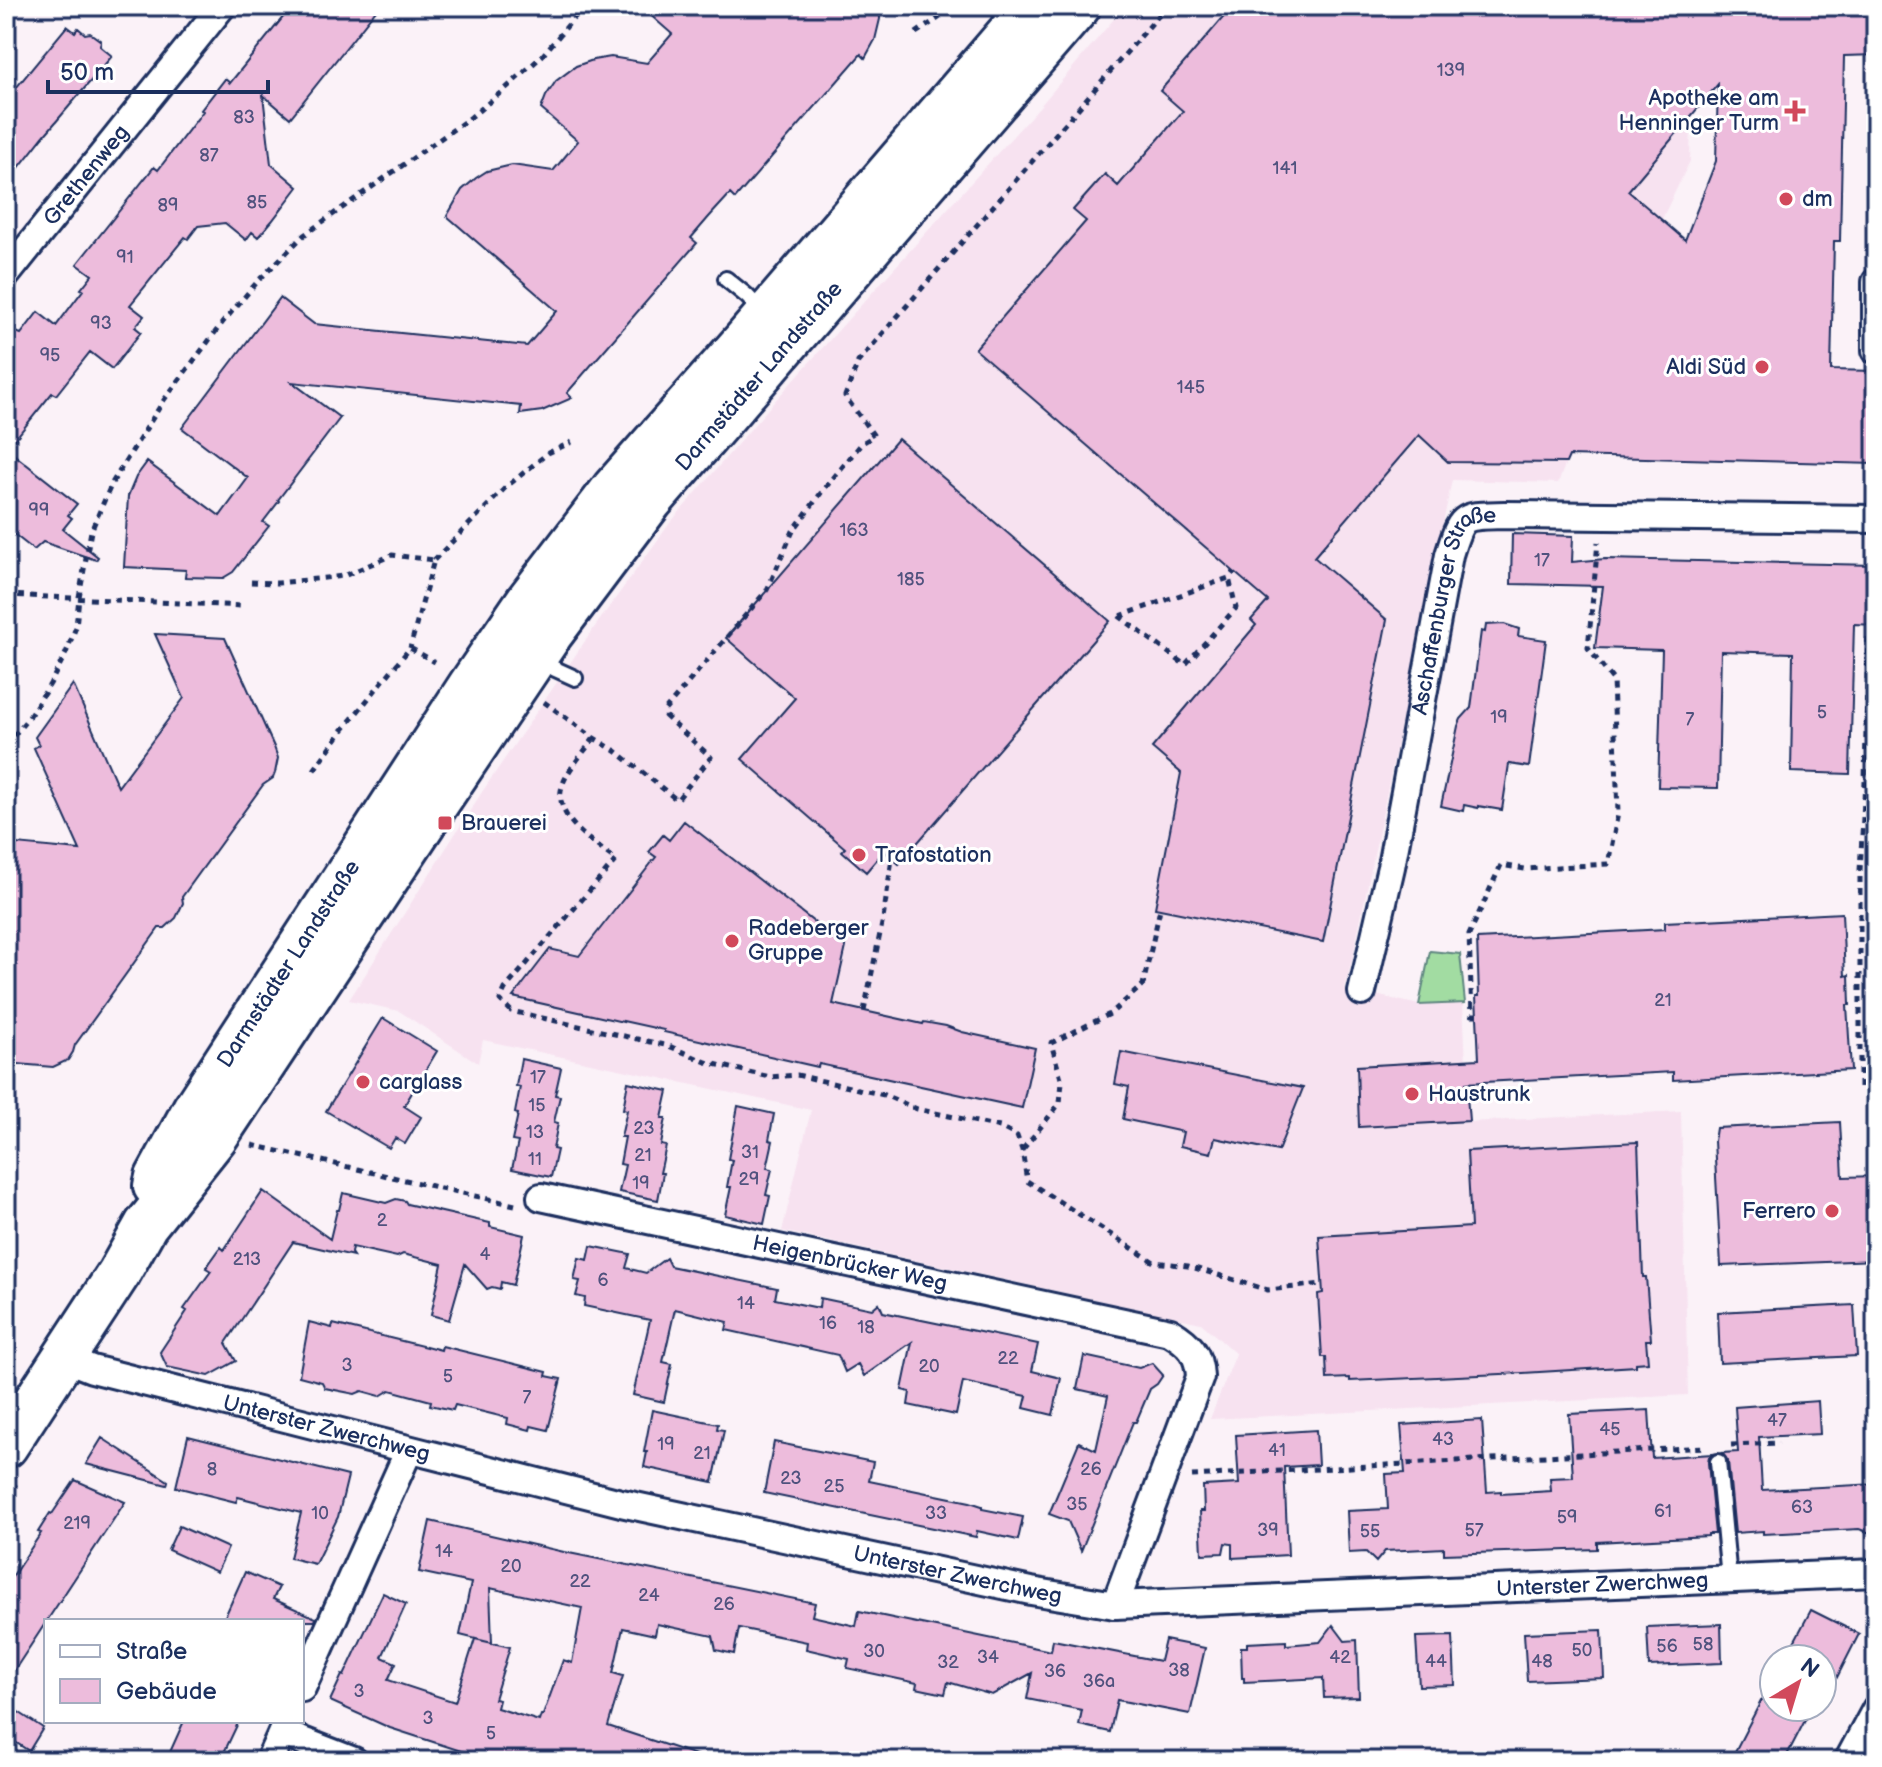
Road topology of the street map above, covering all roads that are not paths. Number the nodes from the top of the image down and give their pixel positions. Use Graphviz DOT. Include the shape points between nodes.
graph roads {
  1 [pos="222,6"];
  2 [pos="1032,6"];
  3 [pos="1079,6"];
  4 [pos="8,270"];
  5 [pos="726,279"];
  6 [pos="1876,282"];
  7 [pos="779,326"];
  8 [pos="1876,350"];
  9 [pos="1876,519"];
  10 [pos="527,650"];
  11 [pos="575,678"];
  12 [pos="452,713"];
  13 [pos="464,763"];
  14 [pos="1362,992"];
  15 [pos="541,1197"];
  16 [pos="146,1225"];
  17 [pos="64,1358"];
  18 [pos="409,1450"];
  19 [pos="14,1461"];
  20 [pos="1718,1462"];
  21 [pos="1876,1573"];
  22 [pos="1729,1579"];
  23 [pos="1115,1605"];
  24 [pos="304,1684"];
  25 [pos="1876,1709"];
  26 [pos="284,1727"];
  27 [pos="269,1761"];
  28 [pos="354,1761"];
  29 [pos="1848,1761"];
  1 -- 4 [label="street, Grethenweg"];
  2 -- 7 [label="main road, Darmstädter Landstraße"];
  3 -- 7 [label="main road, Darmstädter Landstraße"];
  5 -- 7 [label="lane"];
  6 -- 8 [label="street"];
  7 -- 10 [label="main road, Darmstädter Landstraße" via="613,489 538,587"];
  9 -- 14 [label="street, Aschaffenburger Straße" via="1485,515 1462,521 1449,555 1391,867"];
  10 -- 11 [label="lane"];
  10 -- 12 [label="main road, Darmstädter Landstraße"];
  10 -- 13 [label="main road, Darmstädter Landstraße"];
  12 -- 13 [label="lane"];
  12 -- 16 [label="main road, Darmstädter Landstraße" via="194,1109 157,1177"];
  13 -- 16 [label="main road, Darmstädter Landstraße" via="216,1137"];
  15 -- 23 [label="street, Heigenbrücker Weg" via="1170,1332 1182,1339 1199,1360 1200,1377"];
  16 -- 17 [label="main road, Darmstädter Landstraße"];
  17 -- 18 [label="street, Unterster Zwerchweg"];
  17 -- 19 [label="main road, Darmstädter Landstraße"];
  18 -- 23 [label="street, Unterster Zwerchweg" via="621,1503"];
  18 -- 24 [label="street"];
  20 -- 22 [label="lane"];
  21 -- 22 [label="street, Unterster Zwerchweg"];
  22 -- 23 [label="street, Unterster Zwerchweg"];
  25 -- 29 [label="street"];
  26 -- 27 [label="street"];
  26 -- 28 [label="street"];
}
